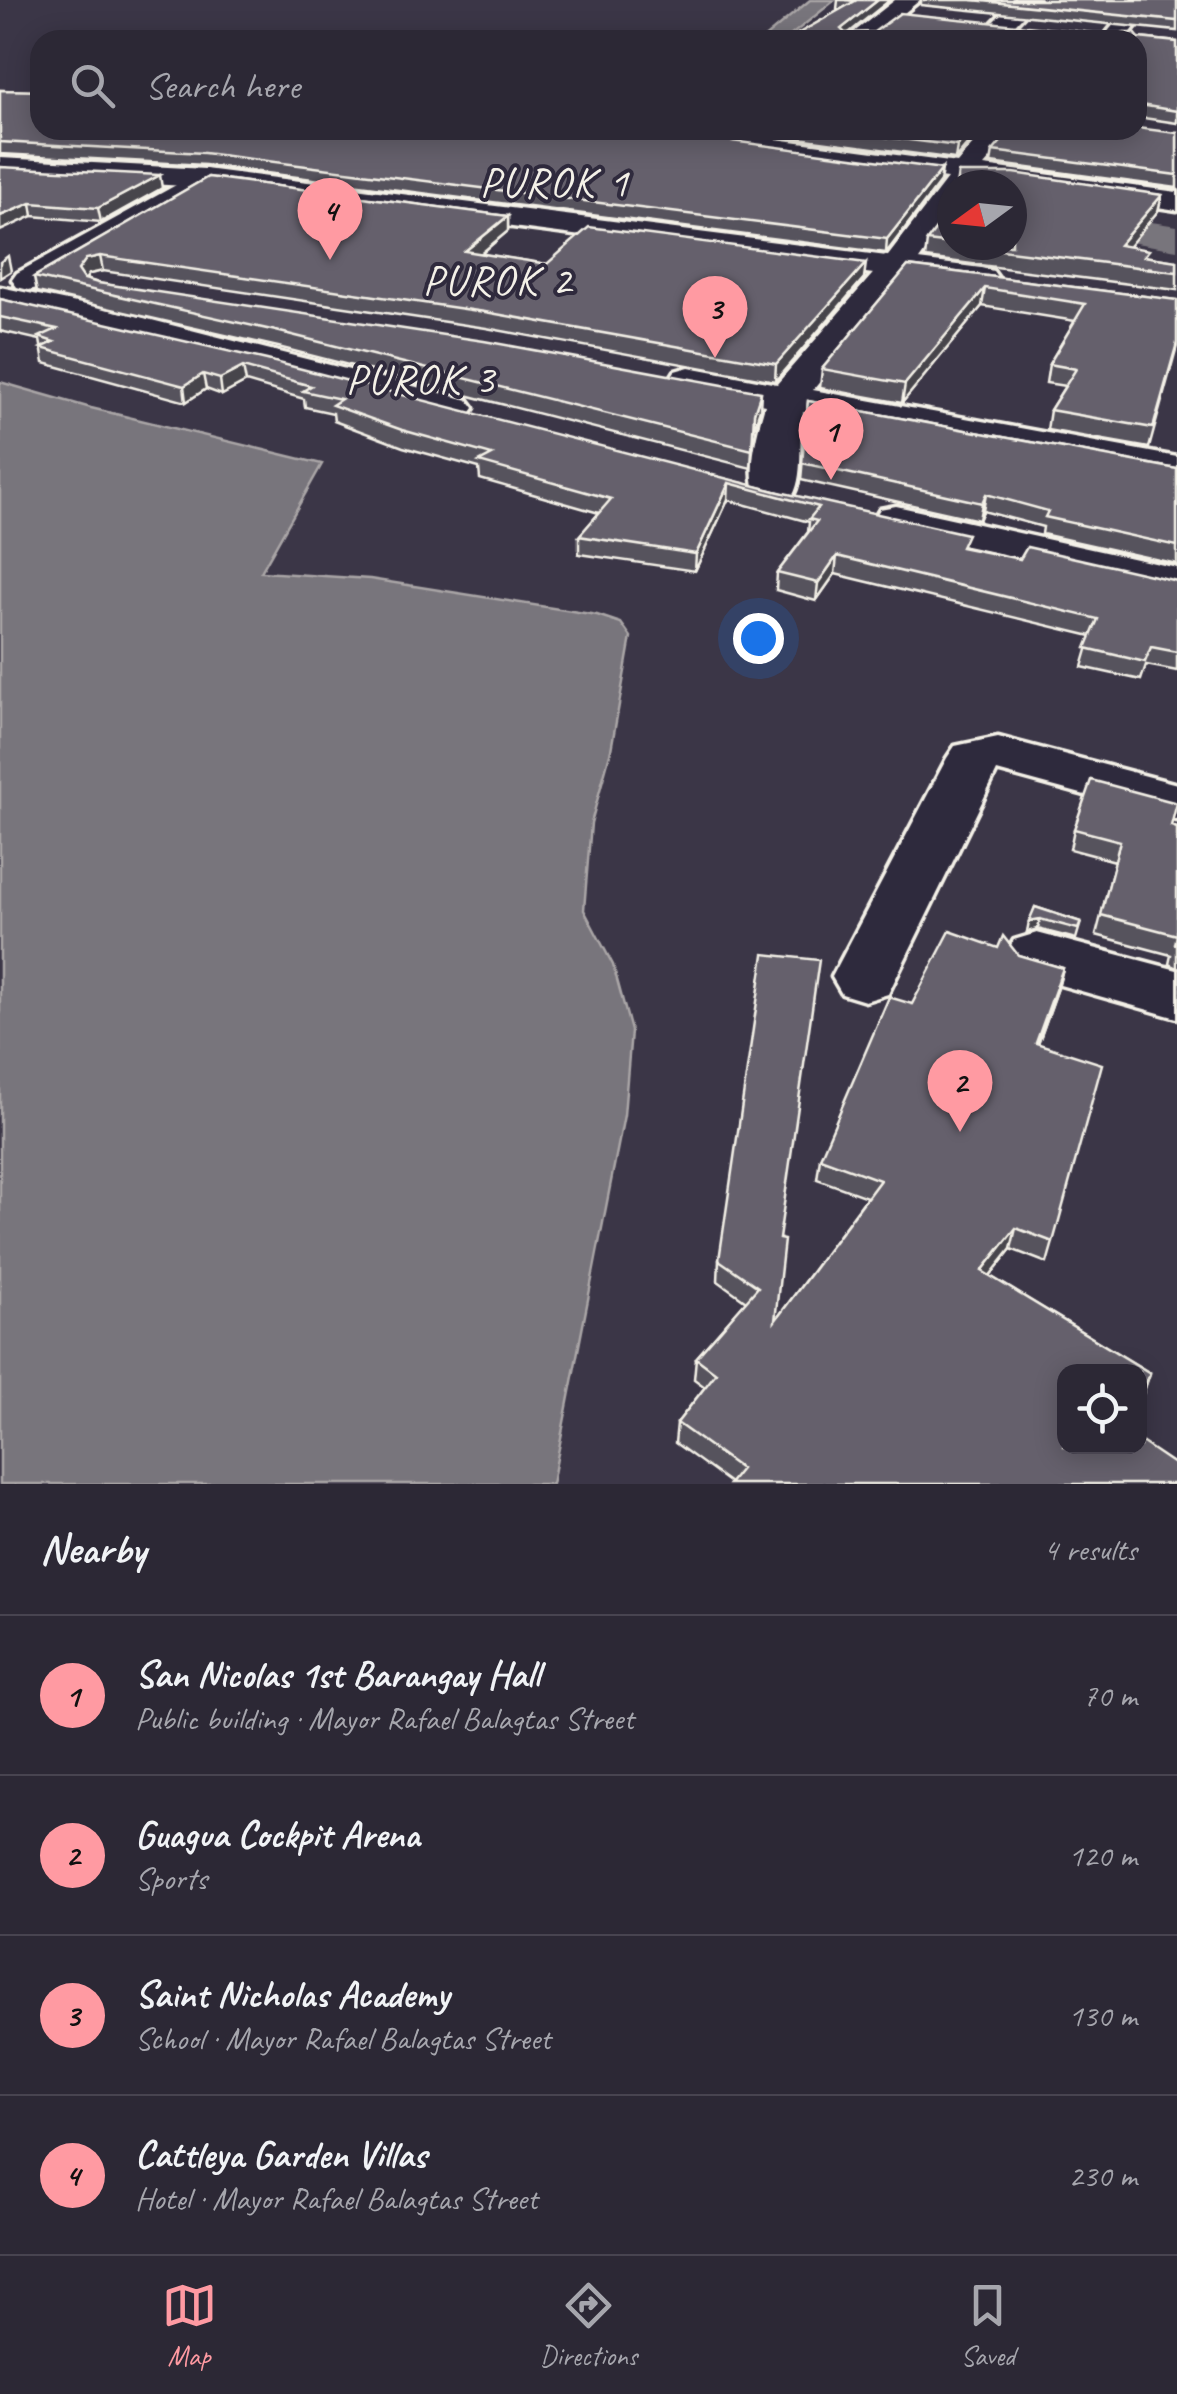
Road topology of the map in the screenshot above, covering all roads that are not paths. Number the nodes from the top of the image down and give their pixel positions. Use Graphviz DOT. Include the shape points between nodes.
graph roads {
  1 [pos="1027,0"];
  2 [pos="1145,0"];
  3 [pos="900,6"];
  4 [pos="928,16"];
  5 [pos="965,20"];
  6 [pos="1040,28"];
  7 [pos="869,30"];
  8 [pos="989,30"];
  9 [pos="996,30"];
  10 [pos="1017,30"];
  11 [pos="1114,30"];
  12 [pos="720,140"];
  13 [pos="868,140"];
  14 [pos="0,167"];
  15 [pos="945,170"];
  16 [pos="958,170"];
  17 [pos="1027,174"];
  18 [pos="1177,175"];
  19 [pos="206,178"];
  20 [pos="1027,181"];
  21 [pos="1177,201"];
  22 [pos="937,214"];
  23 [pos="898,267"];
  24 [pos="40,274"];
  25 [pos="1009,282"];
  26 [pos="129,290"];
  27 [pos="0,296"];
  28 [pos="658,374"];
  29 [pos="787,397"];
  30 [pos="492,418"];
  31 [pos="1174,463"];
  32 [pos="1177,582"];
  33 [pos="1177,802"];
  34 [pos="1037,956"];
  35 [pos="865,977"];
  36 [pos="1177,994"];
  1 -- 9 [label="street"];
  2 -- 11 [label="street"];
  3 -- 4 [label="street"];
  3 -- 7 [label="street"];
  5 -- 8 [label="street"];
  6 -- 10 [label="street"];
  12 -- 15 [label="street"];
  13 -- 16 [label="street"];
  14 -- 19 [label="street"];
  17 -- 18 [label="street"];
  19 -- 23 [label="street"];
  19 -- 24 [label="street"];
  20 -- 21 [label="street"];
  22 -- 23 [label="street"];
  23 -- 25 [label="street"];
  23 -- 29 [label="street"];
  24 -- 26 [label="street"];
  24 -- 27 [label="street"];
  27 -- 30 [label="street"];
  28 -- 29 [label="street"];
  29 -- 31 [label="street"];
  29 -- 32 [label="street" via="778,431 794,495"];
  33 -- 35 [label="street" via="982,754"];
  34 -- 36 [label="street"];
}
